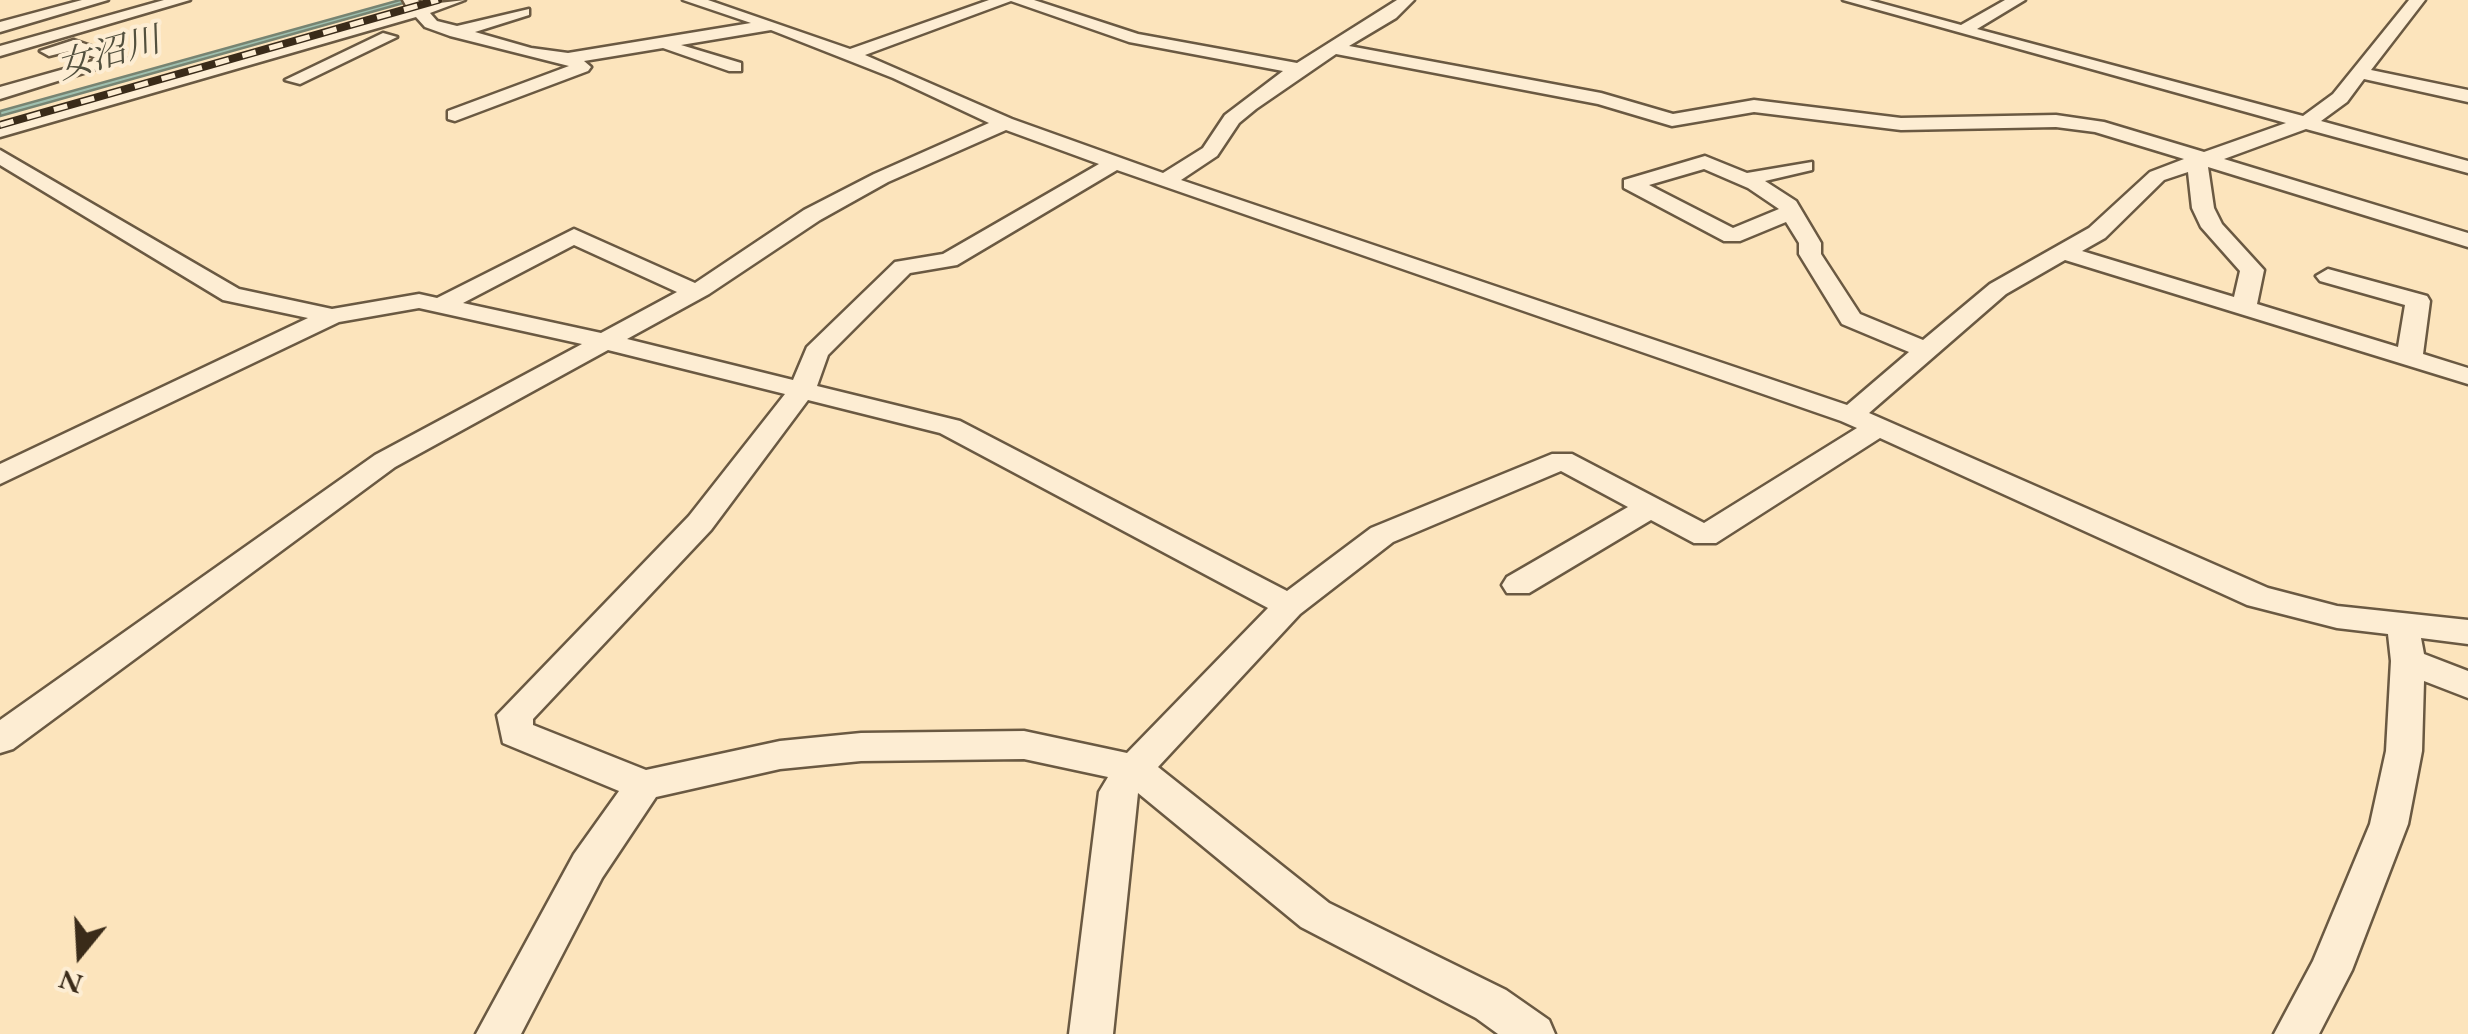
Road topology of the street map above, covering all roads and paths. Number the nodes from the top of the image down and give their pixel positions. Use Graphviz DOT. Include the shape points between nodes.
graph roads {
  1 [pos="100,0"];
  2 [pos="182,0"];
  3 [pos="458,0"];
  4 [pos="691,0"];
  5 [pos="1004,0"];
  6 [pos="1018,0"];
  7 [pos="1406,0"];
  8 [pos="1851,0"];
  9 [pos="2017,0"];
  10 [pos="2417,0"];
  11 [pos="1887,4"];
  12 [pos="420,11"];
  13 [pos="522,12"];
  14 [pos="774,25"];
  15 [pos="0,27"];
  16 [pos="1965,29"];
  17 [pos="456,32"];
  18 [pos="663,45"];
  19 [pos="2,48"];
  20 [pos="1335,49"];
  21 [pos="49,52"];
  22 [pos="848,55"];
  23 [pos="568,58"];
  24 [pos="735,67"];
  25 [pos="0,68"];
  26 [pos="1300,69"];
  27 [pos="2361,74"];
  28 [pos="294,80"];
  29 [pos="0,93"];
  30 [pos="2468,96"];
  31 [pos="455,115"];
  32 [pos="1005,123"];
  33 [pos="2303,124"];
  34 [pos="0,131"];
  35 [pos="0,156"];
  36 [pos="2202,160"];
  37 [pos="1115,163"];
  38 [pos="1805,166"];
  39 [pos="2468,167"];
  40 [pos="1744,180"];
  41 [pos="1165,181"];
  42 [pos="1791,212"];
  43 [pos="2468,240"];
  44 [pos="2062,252"];
  45 [pos="2328,276"];
  46 [pos="696,292"];
  47 [pos="439,306"];
  48 [pos="2244,309"];
  49 [pos="332,316"];
  50 [pos="608,342"];
  51 [pos="1925,350"];
  52 [pos="2409,360"];
  53 [pos="2468,376"];
  54 [pos="802,390"];
  55 [pos="1864,421"];
  56 [pos="0,475"];
  57 [pos="1651,507"];
  58 [pos="1518,584"];
  59 [pos="1289,606"];
  60 [pos="2468,632"];
  61 [pos="2405,643"];
  62 [pos="2468,685"];
  63 [pos="0,739"];
  64 [pos="1134,768"];
  65 [pos="644,785"];
  66 [pos="498,1034"];
  67 [pos="1091,1034"];
  68 [pos="1533,1034"];
  69 [pos="2296,1034"];
  1 -- 15 [label="street"];
  2 -- 19 [label="street"];
  3 -- 12 [label="street"];
  4 -- 14 [label="street"];
  5 -- 22 [label="street"];
  6 -- 26 [label="street" via="1135,38"];
  7 -- 20 [label="street"];
  8 -- 11 [label="street"];
  9 -- 16 [label="street"];
  10 -- 27 [label="street"];
  11 -- 16 [label="street"];
  12 -- 17 [label="street"];
  12 -- 28 [label="street"];
  12 -- 34 [label="street"];
  13 -- 17 [label="street"];
  14 -- 18 [label="street"];
  14 -- 22 [label="street"];
  16 -- 33 [label="street"];
  17 -- 23 [label="street"];
  18 -- 23 [label="street"];
  18 -- 24 [label="street"];
  19 -- 21 [label="street"];
  20 -- 26 [label="street"];
  20 -- 36 [label="street" via="1600,99 1672,120 1754,106 1901,124 2056,121 2097,126"];
  21 -- 25 [label="street"];
  21 -- 29 [label="street" via="74,44 119,59"];
  22 -- 32 [label="street"];
  23 -- 31 [label="street" via="582,67"];
  26 -- 41 [label="street" via="1232,119 1222,139 1192,167"];
  27 -- 30 [label="street"];
  27 -- 33 [label="street"];
  32 -- 37 [label="street"];
  32 -- 46 [label="street" via="812,215"];
  33 -- 36 [label="street"];
  33 -- 39 [label="street"];
  35 -- 49 [label="street" via="230,294"];
  36 -- 43 [label="street"];
  36 -- 44 [label="street" via="2157,176 2097,233"];
  36 -- 48 [label="street" via="2203,208 2212,228 2252,270"];
  37 -- 41 [label="street"];
  37 -- 54 [label="street" via="949,260 903,268 816,352"];
  38 -- 40 [label="street"];
  40 -- 42 [label="street"];
  40 -- 42 [label="street" via="1704,162 1631,184 1732,236"];
  41 -- 55 [label="street"];
  42 -- 51 [label="street" via="1851,319"];
  44 -- 48 [label="street"];
  44 -- 51 [label="street" via="1998,289"];
  45 -- 52 [label="street" via="2418,301"];
  46 -- 47 [label="street" via="574,236"];
  46 -- 50 [label="street"];
  47 -- 49 [label="street" via="419,302"];
  47 -- 50 [label="street"];
  48 -- 52 [label="street"];
  49 -- 56 [label="street"];
  50 -- 54 [label="street"];
  50 -- 63 [label="street" via="385,461"];
  51 -- 55 [label="street"];
  52 -- 53 [label="street"];
  54 -- 59 [label="street" via="950,427"];
  54 -- 65 [label="street" via="700,523 515,714 516,733"];
  55 -- 57 [label="street" via="1705,536"];
  55 -- 61 [label="street" via="2200,575"];
  57 -- 58 [label="street"];
  57 -- 59 [label="street" via="1562,460 1382,535"];
  59 -- 64 [label="street"];
  60 -- 61 [label="street"];
  61 -- 62 [label="street"];
  61 -- 69 [label="street" via="2404,751 2389,824 2331,970"];
  64 -- 65 [label="street" via="1024,745 862,747 780,756"];
  64 -- 67 [label="street" via="1118,792"];
  64 -- 68 [label="street" via="1315,915 1491,1004"];
  65 -- 66 [label="street" via="588,866"];
}
